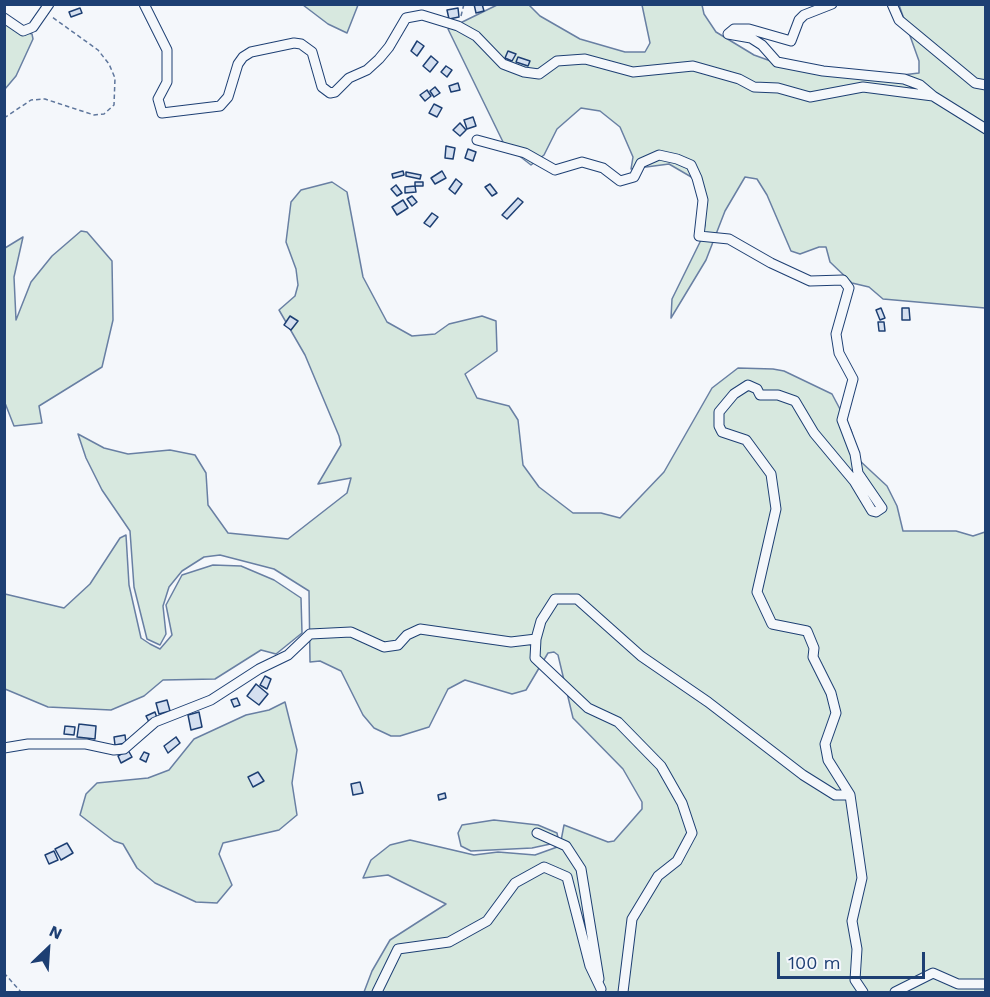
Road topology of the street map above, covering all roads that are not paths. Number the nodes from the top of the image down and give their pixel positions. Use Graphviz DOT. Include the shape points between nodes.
graph roads {
  1 [pos="144,4"];
  2 [pos="832,4"];
  3 [pos="892,4"];
  4 [pos="46,8"];
  5 [pos="4,18"];
  6 [pos="986,85"];
  7 [pos="933,96"];
  8 [pos="986,129"];
  9 [pos="477,140"];
  10 [pos="536,639"];
  11 [pos="4,748"];
  12 [pos="850,795"];
  13 [pos="537,832"];
  14 [pos="986,984"];
  15 [pos="602,991"];
  16 [pos="377,993"];
  17 [pos="623,993"];
  18 [pos="863,993"];
  19 [pos="895,993"];
  1 -- 7 [label="street" via="167,50 167,82 158,99 162,113 220,106 228,97 238,64 251,52 301,44 312,52 322,87 330,93 379,59 406,18 422,15 476,36 503,64 524,72 539,74 558,61 585,59 633,72 693,66 754,87 778,88 810,97 863,87"];
  2 -- 7 [label="street" via="804,15 790,41 749,29 734,29 728,34 751,38 777,62 904,79"];
  3 -- 6 [label="street" via="899,20 975,83"];
  4 -- 5 [label="street" via="33,27 23,31"];
  7 -- 8 [label="street"];
  9 -- 12 [label="street" via="525,153 555,170 582,162 603,168 620,181 634,177 641,163 659,155 677,159 691,165 697,178 703,200 699,236 729,239 810,280 843,280 849,288 836,334 839,353 852,379 842,420 858,473 882,508 872,511 795,401 778,395 760,395 748,385 719,412 719,426 722,432 746,440 771,474 776,509 756,592 772,624 807,632 836,713 825,744 828,760"];
  10 -- 11 [label="street" via="511,642 420,629 398,645 384,647 351,632 310,634 288,655 211,699 155,722 124,749 86,744"];
  10 -- 12 [label="street" via="541,621 555,599 577,599 641,656 803,775 835,795"];
  10 -- 17 [label="street" via="535,658 588,708 618,722 661,766 692,833 677,861 658,876 633,919"];
  12 -- 18 [label="street" via="862,878 852,921 857,948 855,980"];
  13 -- 15 [label="street" via="566,846 581,869"];
  14 -- 19 [label="street" via="958,984 933,973"];
  15 -- 16 [label="street" via="590,966 567,877 544,867 515,882 487,921 449,942 398,949"];
}
